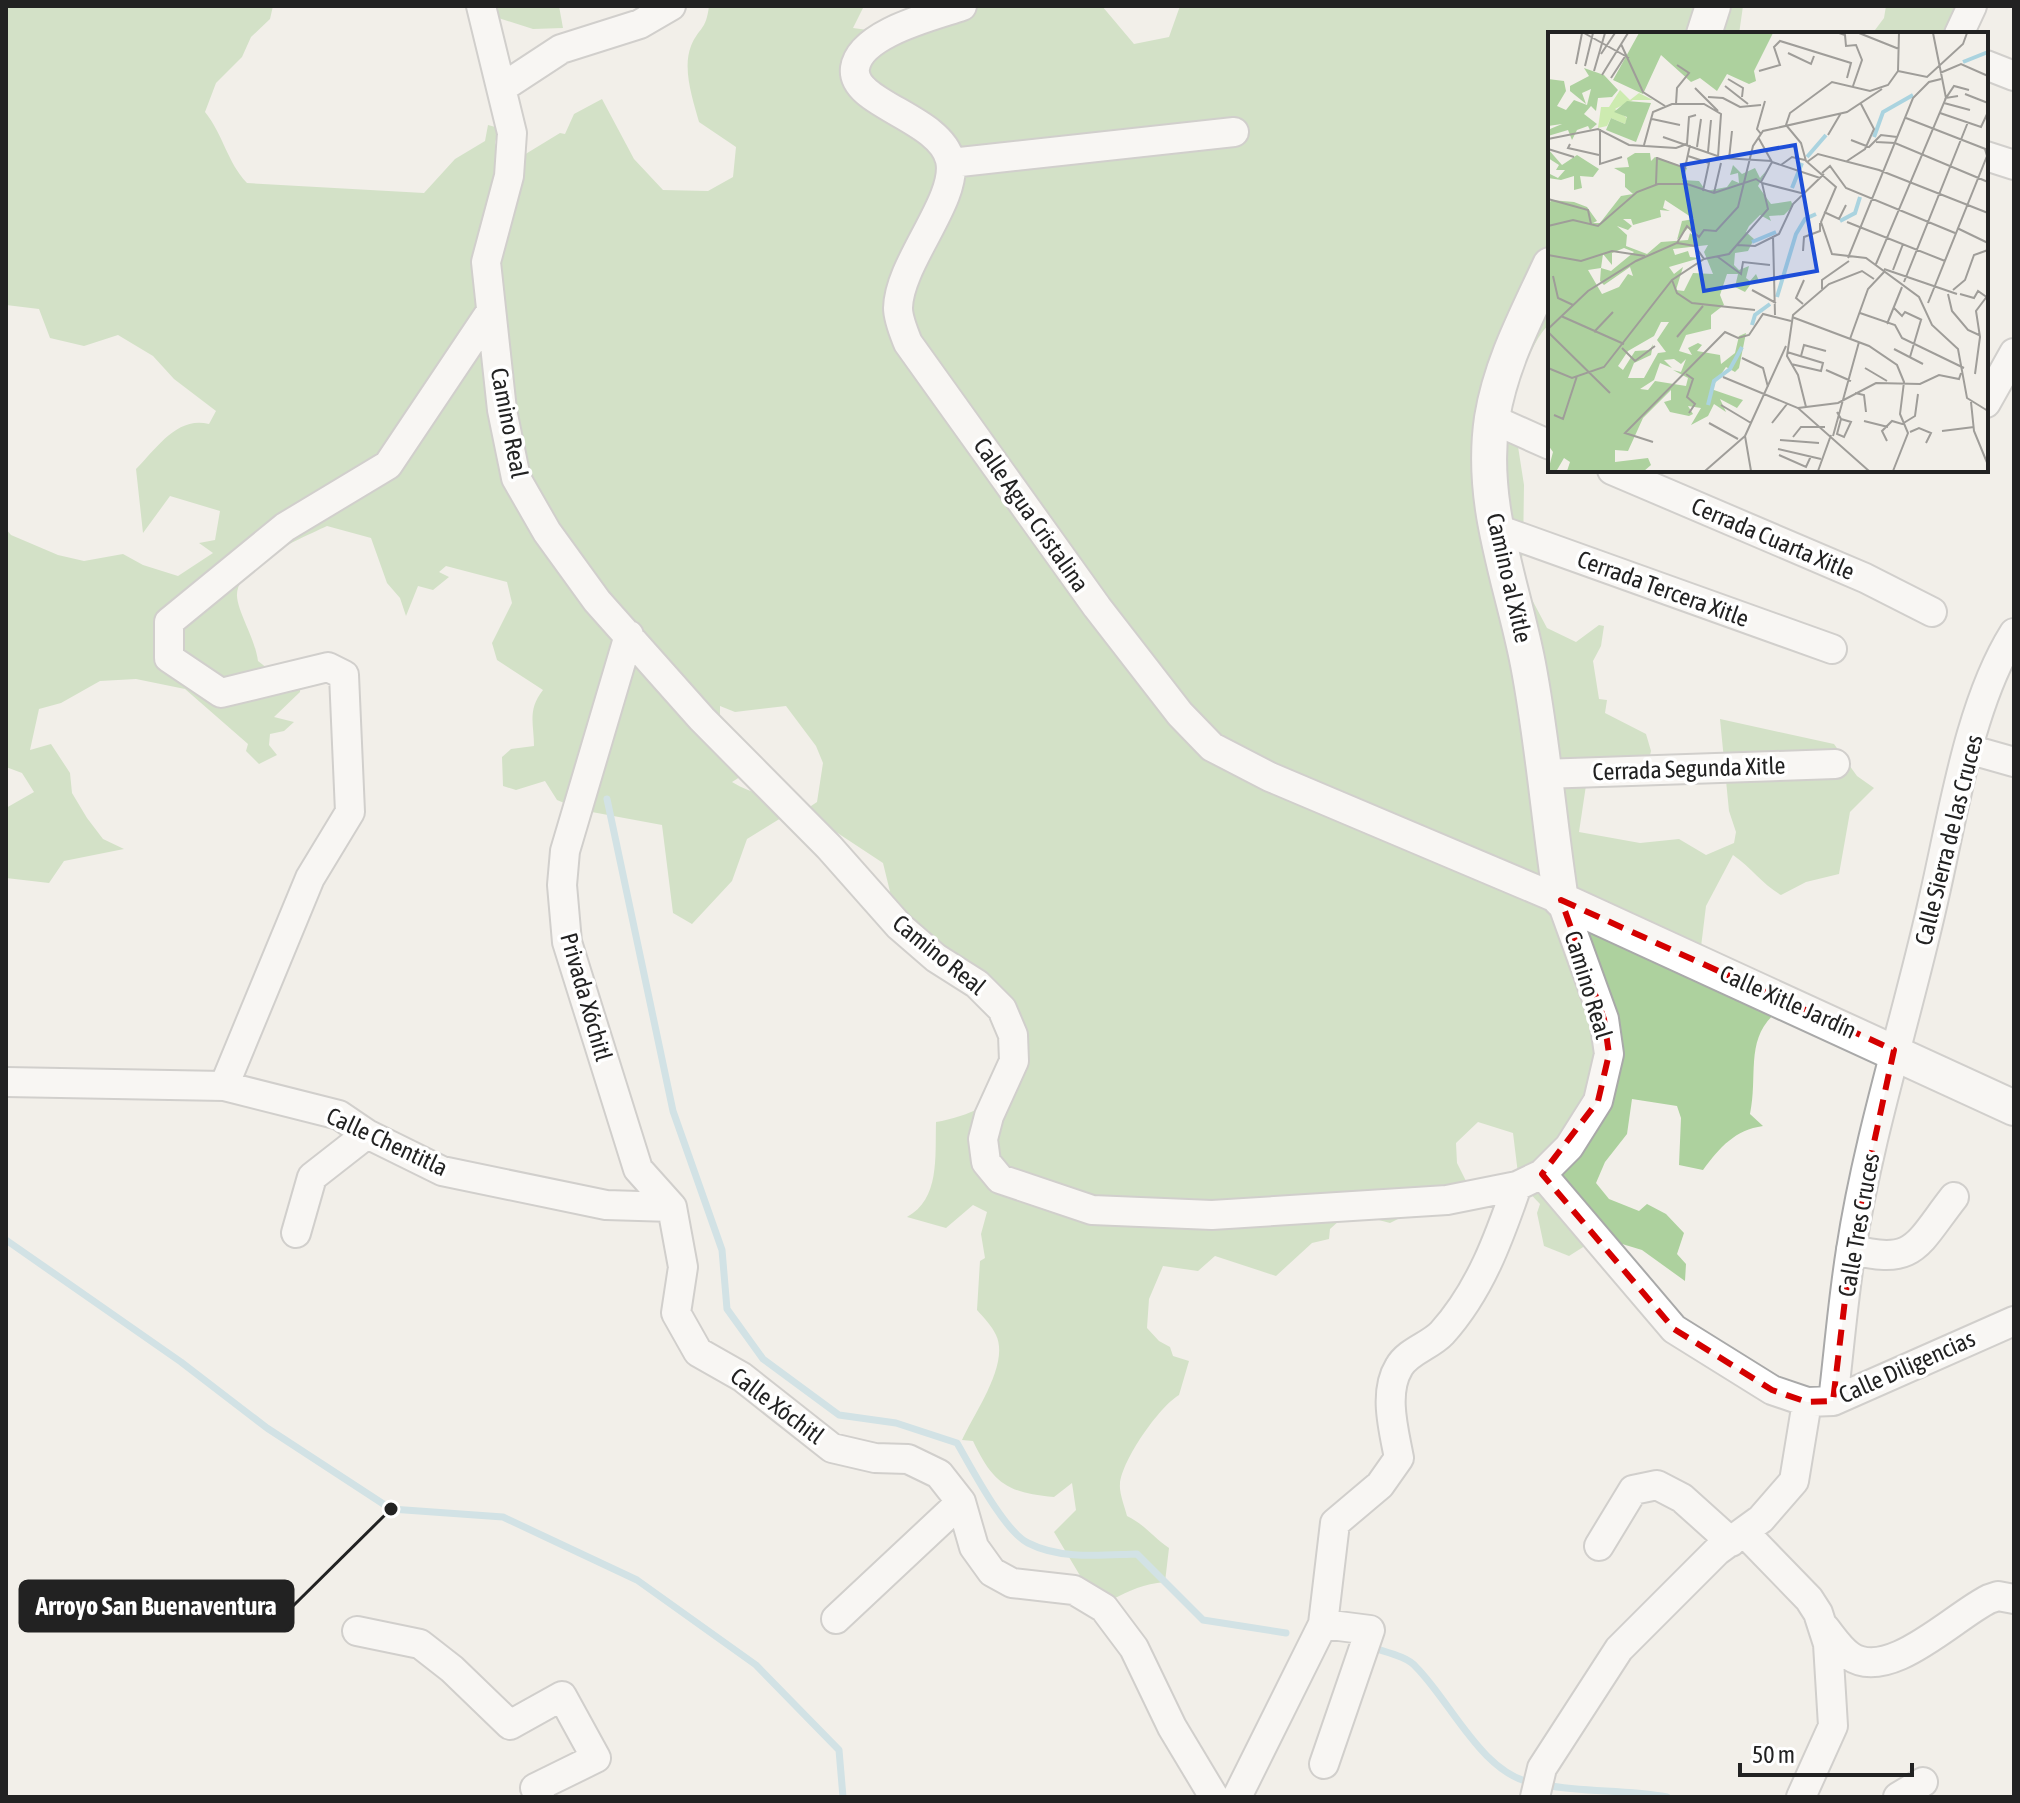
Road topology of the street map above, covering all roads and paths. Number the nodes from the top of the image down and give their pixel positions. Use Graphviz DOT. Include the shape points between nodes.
graph roads {
  1 [pos="481,6"];
  2 [pos="671,6"];
  3 [pos="962,6"];
  4 [pos="1713,6"];
  5 [pos="1972,6"];
  6 [pos="1705,32"];
  7 [pos="1960,32"];
  8 [pos="1988,66"];
  9 [pos="2014,76"];
  10 [pos="503,87"];
  11 [pos="1234,132"];
  12 [pos="1988,157"];
  13 [pos="951,163"];
  14 [pos="2014,165"];
  15 [pos="1548,269"];
  16 [pos="491,311"];
  17 [pos="2014,353"];
  18 [pos="1988,399"];
  19 [pos="1492,419"];
  20 [pos="1548,444"];
  21 [pos="1617,472"];
  22 [pos="1494,528"];
  23 [pos="1932,612"];
  24 [pos="2014,633"];
  25 [pos="629,635"];
  26 [pos="1832,649"];
  27 [pos="1968,749"];
  28 [pos="2014,762"];
  29 [pos="1835,764"];
  30 [pos="1542,774"];
  31 [pos="1561,900"];
  32 [pos="1894,1050"];
  33 [pos="6,1082"];
  34 [pos="224,1086"];
  35 [pos="2014,1108"];
  36 [pos="367,1134"];
  37 [pos="1530,1180"];
  38 [pos="1954,1197"];
  39 [pos="672,1207"];
  40 [pos="296,1233"];
  41 [pos="1851,1249"];
  42 [pos="2014,1321"];
  43 [pos="1820,1402"];
  44 [pos="961,1502"];
  45 [pos="1738,1537"];
  46 [pos="1599,1546"];
  47 [pos="2014,1599"];
  48 [pos="836,1619"];
  49 [pos="1323,1624"];
  50 [pos="1825,1628"];
  51 [pos="357,1631"];
  52 [pos="1324,1764"];
  53 [pos="1923,1782"];
  54 [pos="1536,1791"];
  55 [pos="540,1797"];
  56 [pos="1214,1797"];
  57 [pos="1237,1797"];
  58 [pos="1801,1797"];
  59 [pos="1898,1797"];
  1 -- 10 [label="street, Camino Real"];
  2 -- 10 [label="street" via="640,24 561,49"];
  3 -- 13 [label="street" via="875,41 855,66 855,80 864,93 943,142"];
  4 -- 6 [label="street"];
  5 -- 7 [label="street"];
  8 -- 9 [label="street"];
  10 -- 16 [label="street, Camino Real" via="512,133 509,176 486,262"];
  11 -- 13 [label="street"];
  12 -- 14 [label="street"];
  13 -- 31 [label="street, Calle Agua Cristalina" via="946,191 902,281 898,311 908,343 1180,714 1212,747 1270,777"];
  15 -- 19 [label="street, Camino al Xitle" via="1505,361"];
  16 -- 25 [label="street, Camino Real" via="516,478 547,532"];
  16 -- 34 [label="street" via="388,465 285,527 169,622 169,658 221,693 328,667 344,675 350,812 310,878"];
  17 -- 18 [label="street"];
  19 -- 20 [label="street"];
  19 -- 22 [label="street, Camino al Xitle"];
  21 -- 23 [label="street, Cerrada Cuarta Xitle"];
  22 -- 26 [label="street, Cerrada Tercera Xitle"];
  22 -- 30 [label="street, Camino al Xitle" via="1521,625"];
  24 -- 27 [label="street, Calle Sierra de las Cruces" via="2002,652"];
  25 -- 37 [label="street, Camino Real" via="899,926 1002,1009 1013,1035 1014,1061 983,1139 986,1162 1000,1179 1092,1210 1212,1215 1447,1200"];
  25 -- 39 [label="street, Privada Xóchitl" via="565,851 563,913 567,942 638,1169"];
  27 -- 28 [label="street"];
  27 -- 32 [label="street, Calle Sierra de las Cruces" via="1916,978"];
  29 -- 30 [label="street, Cerrada Segunda Xitle"];
  30 -- 31 [label="street, Camino al Xitle"];
  31 -- 32 [label="street, Calle Xitle Jardín"];
  31 -- 37 [label="street, Camino Real" via="1604,1019 1609,1054 1598,1101 1569,1147"];
  32 -- 35 [label="street, Calle Xitle Jardín"];
  32 -- 41 [label="street, Calle Tres Cruces"];
  33 -- 34 [label="street, Calle Chentitla"];
  34 -- 36 [label="street, Calle Chentitla" via="339,1115"];
  36 -- 39 [label="street, Calle Chentitla" via="442,1171 606,1205"];
  36 -- 40 [label="street" via="312,1177"];
  37 -- 43 [label="street, Calle Diligencias" via="1674,1329 1749,1378"];
  37 -- 49 [label="street" via="1491,1259 1441,1335 1399,1367 1391,1416 1399,1458 1380,1485 1335,1523"];
  38 -- 41 [label="street" via="1913,1249 1883,1258"];
  39 -- 44 [label="street, Calle Xóchitl" via="683,1267 676,1313 698,1352 742,1377 832,1448 908,1459 939,1474"];
  41 -- 43 [label="street, Calle Tres Cruces"];
  42 -- 43 [label="street, Calle Diligencias"];
  43 -- 45 [label="street, Calle Tres Cruces" via="1794,1481"];
  44 -- 48 [label="street"];
  44 -- 56 [label="street, Calle Xóchitl" via="974,1547 992,1572 1012,1583 1074,1590 1104,1608 1134,1648"];
  45 -- 46 [label="street" via="1657,1485 1633,1490"];
  45 -- 50 [label="street" via="1809,1599"];
  45 -- 54 [label="street, Calle Tres Cruces" via="1717,1551 1619,1649 1550,1754"];
  47 -- 50 [label="street" via="1989,1599 1901,1655 1877,1664 1852,1657"];
  49 -- 52 [label="street" via="1370,1630"];
  49 -- 57 [label="street"];
  50 -- 58 [label="street" via="1833,1726"];
  51 -- 55 [label="street" via="420,1644 510,1725 562,1696 596,1758 535,1788"];
  53 -- 59 [label="street"];
}
